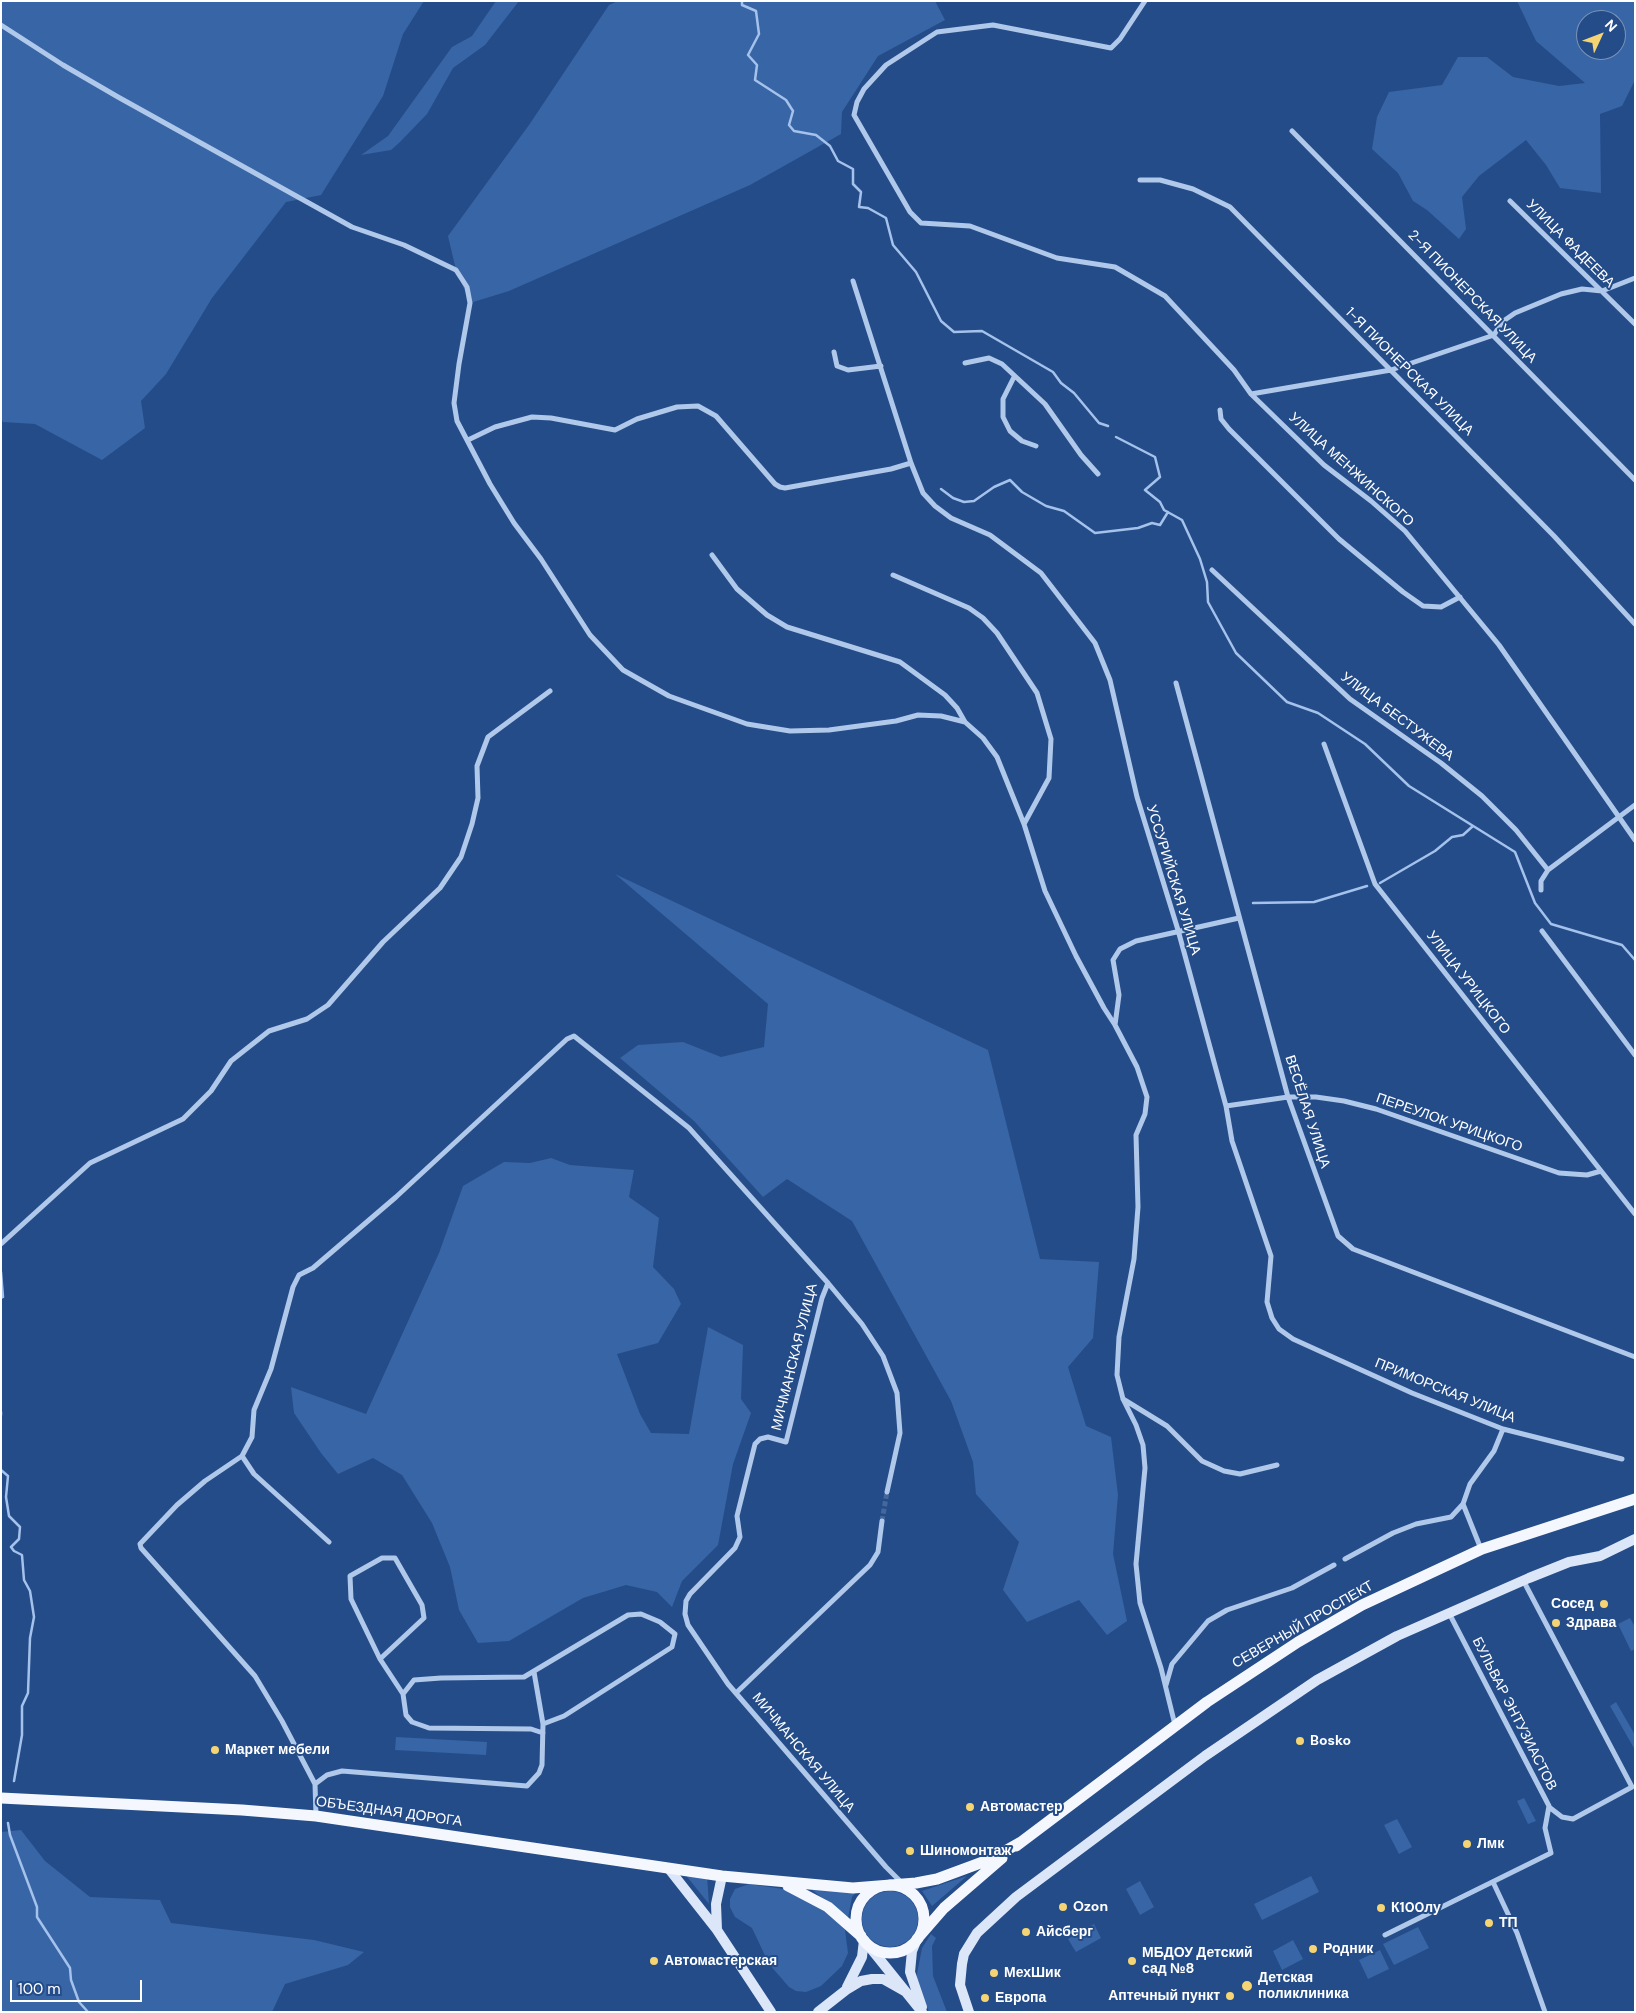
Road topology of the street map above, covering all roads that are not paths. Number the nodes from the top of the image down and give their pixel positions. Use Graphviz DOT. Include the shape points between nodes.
graph roads {
  1 [pos="1145,1"];
  2 [pos="1,25"];
  3 [pos="1292,131"];
  4 [pos="1140,180"];
  5 [pos="1510,201"];
  6 [pos="1635,278"];
  7 [pos="852,281"];
  8 [pos="1602,291"];
  9 [pos="1635,324"];
  10 [pos="1494,335"];
  11 [pos="834,352"];
  12 [pos="965,363"];
  13 [pos="881,366"];
  14 [pos="1391,370"];
  15 [pos="1014,377"];
  16 [pos="1251,394"];
  17 [pos="1220,410"];
  18 [pos="468,440"];
  19 [pos="1036,446"];
  20 [pos="911,463"];
  21 [pos="1098,474"];
  22 [pos="1635,480"];
  23 [pos="712,554"];
  24 [pos="1212,570"];
  25 [pos="893,575"];
  26 [pos="1460,597"];
  27 [pos="1635,624"];
  28 [pos="1176,682"];
  29 [pos="550,692"];
  30 [pos="965,722"];
  31 [pos="1324,744"];
  32 [pos="1635,805"];
  33 [pos="1618,817"];
  34 [pos="1024,824"];
  35 [pos="1635,840"];
  36 [pos="1548,870"];
  37 [pos="1541,890"];
  38 [pos="1239,918"];
  39 [pos="1178,930"];
  40 [pos="1542,931"];
  41 [pos="1115,1025"];
  42 [pos="1635,1055"];
  43 [pos="1288,1098"];
  44 [pos="1226,1106"];
  45 [pos="1601,1171"];
  46 [pos="1635,1214"];
  47 [pos="1,1244"];
  48 [pos="828,1283"];
  49 [pos="1293,1339"];
  50 [pos="1635,1357"];
  51 [pos="1123,1400"];
  52 [pos="1503,1429"];
  53 [pos="242,1456"];
  54 [pos="1622,1459"];
  55 [pos="1277,1465"];
  56 [pos="888,1492"];
  57 [pos="1635,1499"];
  58 [pos="1462,1504"];
  59 [pos="882,1521"];
  60 [pos="1635,1539"];
  61 [pos="329,1542"];
  62 [pos="1482,1549"];
  63 [pos="1345,1559"];
  64 [pos="1334,1565"];
  65 [pos="1523,1580"];
  66 [pos="1448,1612"];
  67 [pos="380,1659"];
  68 [pos="534,1672"];
  69 [pos="1166,1687"];
  70 [pos="736,1693"];
  71 [pos="403,1694"];
  72 [pos="543,1724"];
  73 [pos="1175,1725"];
  74 [pos="543,1733"];
  75 [pos="315,1784"];
  76 [pos="1,1798"];
  77 [pos="1549,1806"];
  78 [pos="316,1816"];
  79 [pos="1021,1842"];
  80 [pos="669,1869"];
  81 [pos="722,1876"];
  82 [pos="769,1881"];
  83 [pos="1493,1882"];
  84 [pos="903,1884"];
  85 [pos="886,1886"];
  86 [pos="913,1894"];
  87 [pos="717,1930"];
  88 [pos="1385,1935"];
  89 [pos="917,1939"];
  90 [pos="864,1940"];
  91 [pos="846,1990"];
  92 [pos="906,1992"];
  93 [pos="771,2012"];
  94 [pos="818,2012"];
  95 [pos="923,2012"];
  96 [pos="969,2012"];
  97 [pos="1545,2012"];
  1 -- 16 [label="street, УЛИЦА МЕНЖИНСКОГО" via="1111,48 993,25 937,32 886,65 864,89 854,115 916,220 929,225 970,226 1056,258 1115,267 1155,289 1209,341"];
  2 -- 18 [label="street" via="118,97 352,227 404,245 456,270 470,294 454,403 457,421"];
  3 -- 10 [label="street, 2-Я ПИОНЕРСКАЯ УЛИЦА"];
  4 -- 14 [label="street, 1-Я ПИОНЕРСКАЯ УЛИЦА" via="1160,180 1193,189 1230,207"];
  5 -- 8 [label="street, УЛИЦА ФАДЕЕВА"];
  6 -- 8 [label="street"];
  7 -- 13 [label="street"];
  8 -- 9 [label="street, УЛИЦА ФАДЕЕВА"];
  8 -- 10 [label="street" via="1582,289 1561,294 1515,313 1502,322"];
  10 -- 14 [label="street"];
  10 -- 22 [label="street, 2-Я ПИОНЕРСКАЯ УЛИЦА"];
  11 -- 13 [label="street" via="837,366 848,370"];
  12 -- 15 [label="street" via="989,358 1002,364"];
  13 -- 20 [label="street"];
  14 -- 16 [label="street"];
  14 -- 27 [label="street, 1-Я ПИОНЕРСКАЯ УЛИЦА" via="1554,536"];
  15 -- 19 [label="street" via="1003,399 1003,417 1010,431 1022,442"];
  15 -- 21 [label="street" via="1046,404"];
  16 -- 26 [label="street, УЛИЦА МЕНЖИНСКОГО" via="1324,465 1405,531"];
  17 -- 26 [label="street" via="1221,419 1229,429 1339,539 1402,592 1423,606 1442,607"];
  18 -- 20 [label="street" via="496,427 532,417 615,430 637,419 677,407 698,406 716,416 780,487"];
  18 -- 30 [label="street" via="490,484 564,598 599,647 623,670 669,696 747,724 790,731 829,730 918,715"];
  20 -- 39 [label="street, УССУРИЙСКАЯ УЛИЦА" via="923,493 934,506 951,518 990,535 1042,573 1095,643 1110,680 1137,797"];
  23 -- 30 [label="street" via="737,589 767,615 787,627 900,662 945,695"];
  24 -- 36 [label="street, УЛИЦА БЕСТУЖЕВА" via="1350,699 1482,796 1516,830"];
  25 -- 34 [label="street" via="969,608 984,618 1037,693 1051,739 1049,778"];
  26 -- 33 [label="street, УЛИЦА МЕНЖИНСКОГО" via="1499,645"];
  28 -- 38 [label="street, ВЕСЁЛАЯ УЛИЦА"];
  29 -- 47 [label="street" via="488,737 477,766 478,798 461,856 440,888 383,942 328,1005 307,1018 268,1031 230,1061 211,1091 183,1119 90,1163"];
  30 -- 34 [label="street" via="997,757"];
  31 -- 45 [label="street, УЛИЦА УРИЦКОГО" via="1375,884"];
  32 -- 33 [label="street"];
  33 -- 35 [label="street, УЛИЦА МЕНЖИНСКОГО"];
  33 -- 36 [label="street"];
  34 -- 41 [label="street" via="1045,891"];
  36 -- 37 [label="street" via="1541,882"];
  38 -- 39 [label="street"];
  38 -- 43 [label="street, ВЕСЁЛАЯ УЛИЦА"];
  39 -- 41 [label="street" via="1136,941 1116,953 1113,960 1119,1003"];
  39 -- 44 [label="street, УССУРИЙСКАЯ УЛИЦА"];
  40 -- 42 [label="street"];
  41 -- 51 [label="street" via="1137,1067 1147,1097 1145,1114 1136,1135 1138,1207 1135,1250 1117,1356 1117,1375"];
  43 -- 44 [label="street, ПЕРЕУЛОК УРИЦКОГО"];
  43 -- 45 [label="street, ПЕРЕУЛОК УРИЦКОГО" via="1325,1099 1376,1109 1559,1173 1587,1175"];
  43 -- 50 [label="street, ВЕСЁЛАЯ УЛИЦА" via="1338,1236 1353,1249"];
  44 -- 49 [label="street, УССУРИЙСКАЯ УЛИЦА" via="1232,1141 1271,1256 1266,1302 1279,1329"];
  45 -- 46 [label="street, УЛИЦА УРИЦКОГО"];
  48 -- 53 [label="street, МИЧМАНСКАЯ УЛИЦА" via="689,1128 574,1036 396,1197 313,1268 299,1275 271,1369 254,1410 252,1437"];
  48 -- 56 [label="street" via="883,1356 897,1393 900,1433"];
  48 -- 70 [label="street, МИЧМАНСКАЯ УЛИЦА" via="786,1442 768,1438 755,1444 737,1516 740,1537 735,1548 686,1601 688,1625"];
  49 -- 52 [label="street, ПРИМОРСКАЯ УЛИЦА" via="1412,1393"];
  51 -- 55 [label="street" via="1158,1420 1202,1461 1224,1471 1240,1474"];
  51 -- 69 [label="street" via="1143,1445 1145,1468 1136,1564 1140,1602"];
  52 -- 54 [label="street, ПРИМОРСКАЯ УЛИЦА"];
  52 -- 58 [label="street" via="1494,1451 1470,1484"];
  53 -- 61 [label="street" via="254,1474"];
  53 -- 75 [label="street" via="204,1481 140,1544 255,1676"];
  57 -- 62 [label="main road, СЕВЕРНЫЙ ПРОСПЕКТ"];
  58 -- 62 [label="street"];
  58 -- 63 [label="street" via="1451,1517 1416,1524"];
  59 -- 70 [label="street" via="878,1552 870,1565"];
  60 -- 65 [label="street" via="1600,1556 1569,1562"];
  62 -- 73 [label="main road, СЕВЕРНЫЙ ПРОСПЕКТ" via="1362,1605 1237,1681"];
  64 -- 69 [label="street" via="1292,1588 1227,1610 1208,1621 1172,1664"];
  65 -- 66 [label="street"];
  65 -- 77 [label="street" via="1632,1787 1573,1819 1562,1817"];
  66 -- 77 [label="street, БУЛЬВАР ЭНТУЗИАСТОВ"];
  66 -- 96 [label="street" via="1344,1664 1258,1719 1016,1897 977,1934 964,1954 960,1985"];
  67 -- 67 [label="street" via="424,1618 422,1605 395,1558 382,1558 350,1576 351,1599"];
  67 -- 71 [label="street"];
  68 -- 71 [label="street" via="524,1677 414,1680"];
  68 -- 72 [label="street"];
  68 -- 72 [label="street" via="628,1615 641,1614 676,1634 672,1648 564,1716"];
  69 -- 73 [label="street"];
  70 -- 84 [label="street, МИЧМАНСКАЯ УЛИЦА"];
  71 -- 74 [label="street" via="406,1715 412,1722 429,1728 531,1729"];
  72 -- 74 [label="street"];
  73 -- 79 [label="main road, СЕВЕРНЫЙ ПРОСПЕКТ"];
  74 -- 75 [label="street" via="542,1765 527,1786 342,1771 326,1775"];
  75 -- 78 [label="street"];
  76 -- 78 [label="main road, ОБЪЕЗДНАЯ ДОРОГА"];
  77 -- 83 [label="street, БУЛЬВАР ЭНТУЗИАСТОВ" via="1545,1828 1551,1853"];
  78 -- 80 [label="main road, ОБЪЕЗДНАЯ ДОРОГА"];
  79 -- 84 [label="main road" via="963,1870 937,1879"];
  79 -- 89 [label="main road" via="944,1908"];
  80 -- 81 [label="main road, ОБЪЕЗДНАЯ ДОРОГА"];
  80 -- 87 [label="street"];
  81 -- 82 [label="main road, ОБЪЕЗДНАЯ ДОРОГА"];
  81 -- 87 [label="street" via="716,1904"];
  82 -- 85 [label="main road" via="853,1888"];
  82 -- 90 [label="main road" via="791,1886 811,1896 843,1918"];
  83 -- 88 [label="street, БУЛЬВАР ЭНТУЗИАСТОВ"];
  83 -- 97 [label="street" via="1517,1933"];
  84 -- 85 [label="main road"];
  84 -- 86 [label="street, МИЧМАНСКАЯ УЛИЦА"];
  85 -- 86 [label="main road" via="900,1887"];
  85 -- 90 [label="main road" via="873,1890 859,1906 857,1920"];
  86 -- 89 [label="main road" via="919,1900 924,1915 924,1924"];
  87 -- 93 [label="street"];
  89 -- 90 [label="main road" via="906,1949 893,1953 879,1951"];
  89 -- 95 [label="street" via="910,1972"];
  90 -- 91 [label="street" via="860,1965"];
  90 -- 92 [label="street"];
  91 -- 92 [label="street" via="872,1978 893,1983"];
  91 -- 94 [label="street"];
  92 -- 95 [label="street"];
}
